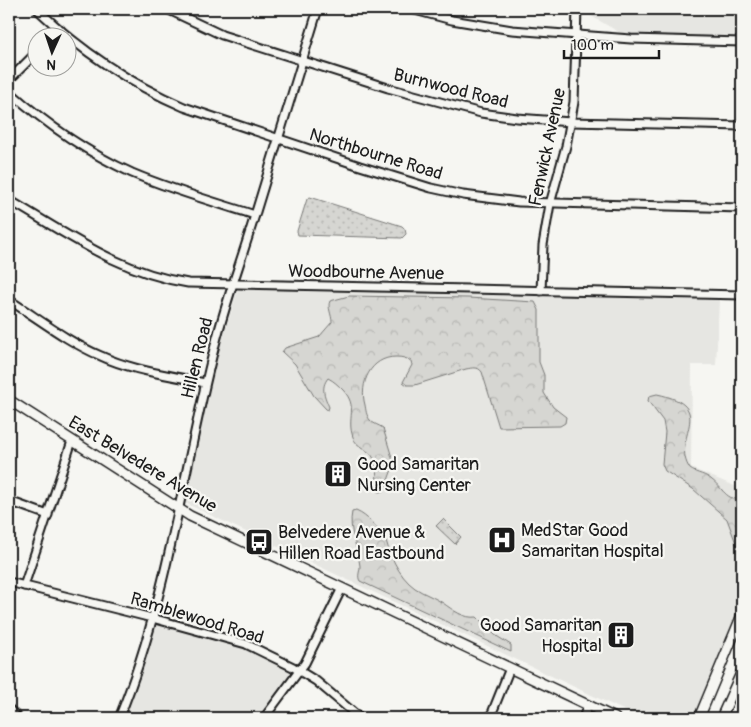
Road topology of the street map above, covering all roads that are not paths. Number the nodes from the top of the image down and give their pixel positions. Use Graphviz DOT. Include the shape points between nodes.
graph roads {
  1 [pos="37,9"];
  2 [pos="167,9"];
  3 [pos="318,9"];
  4 [pos="411,9"];
  5 [pos="577,9"];
  6 [pos="59,28"];
  7 [pos="577,34"];
  8 [pos="742,42"];
  9 [pos="78,43"];
  10 [pos="302,60"];
  11 [pos="28,61"];
  12 [pos="9,80"];
  13 [pos="9,91"];
  14 [pos="571,122"];
  15 [pos="742,126"];
  16 [pos="278,138"];
  17 [pos="9,200"];
  18 [pos="550,204"];
  19 [pos="742,208"];
  20 [pos="255,215"];
  21 [pos="232,284"];
  22 [pos="541,291"];
  23 [pos="742,295"];
  24 [pos="9,300"];
  25 [pos="205,382"];
  26 [pos="9,400"];
  27 [pos="72,441"];
  28 [pos="9,501"];
  29 [pos="178,509"];
  30 [pos="48,515"];
  31 [pos="9,582"];
  32 [pos="24,586"];
  33 [pos="342,588"];
  34 [pos="742,615"];
  35 [pos="152,618"];
  36 [pos="510,668"];
  37 [pos="300,671"];
  38 [pos="742,671"];
  39 [pos="588,705"];
  40 [pos="9,709"];
  41 [pos="18,718"];
  42 [pos="119,718"];
  43 [pos="264,718"];
  44 [pos="360,718"];
  45 [pos="490,718"];
  46 [pos="583,718"];
  47 [pos="615,718"];
  48 [pos="698,718"];
  49 [pos="722,718"];
  1 -- 6 [label="street, Northbourne Road"];
  2 -- 10 [label="street, Burnwood Road" via="222,35"];
  3 -- 10 [label="street, Hillen Road"];
  4 -- 7 [label="street" via="478,26"];
  5 -- 7 [label="street, Fenwick Avenue"];
  7 -- 8 [label="street"];
  7 -- 14 [label="street, Fenwick Avenue"];
  9 -- 16 [label="street, Northbourne Road" via="106,66 156,95 184,108"];
  10 -- 14 [label="street, Burnwood Road" via="456,108 517,118"];
  10 -- 16 [label="street, Hillen Road"];
  11 -- 12 [label="street"];
  13 -- 20 [label="street" via="84,147 113,163 182,192"];
  14 -- 15 [label="street, Burnwood Road"];
  14 -- 18 [label="street, Fenwick Avenue"];
  16 -- 18 [label="street, Northbourne Road" via="445,191 507,202"];
  16 -- 20 [label="street, Hillen Road"];
  17 -- 21 [label="street, Woodbourne Avenue" via="108,259 135,270 181,282"];
  18 -- 19 [label="street, Northbourne Road"];
  18 -- 22 [label="street, Fenwick Avenue"];
  20 -- 21 [label="street, Hillen Road"];
  21 -- 22 [label="street, Woodbourne Avenue"];
  21 -- 25 [label="street, Hillen Road"];
  22 -- 23 [label="street, Woodbourne Avenue"];
  24 -- 25 [label="street" via="102,356 139,368"];
  25 -- 29 [label="street, Hillen Road"];
  26 -- 27 [label="main road, East Belvedere Avenue"];
  27 -- 29 [label="main road, East Belvedere Avenue"];
  27 -- 30 [label="street"];
  28 -- 30 [label="street"];
  29 -- 33 [label="main road, East Belvedere Avenue"];
  29 -- 35 [label="street, Hillen Road"];
  30 -- 32 [label="street"];
  31 -- 32 [label="street, Ramblewood Road"];
  32 -- 35 [label="street, Ramblewood Road"];
  33 -- 36 [label="main road, East Belvedere Avenue"];
  33 -- 37 [label="street"];
  34 -- 48 [label="main road"];
  35 -- 37 [label="street, Ramblewood Road" via="246,644"];
  35 -- 42 [label="street, Hillen Road"];
  36 -- 39 [label="main road, East Belvedere Avenue"];
  36 -- 45 [label="street"];
  37 -- 43 [label="street"];
  37 -- 44 [label="street, Ramblewood Road"];
  38 -- 49 [label="main road"];
  39 -- 46 [label="street"];
  39 -- 47 [label="main road, East Belvedere Avenue"];
  40 -- 41 [label="street"];
}
